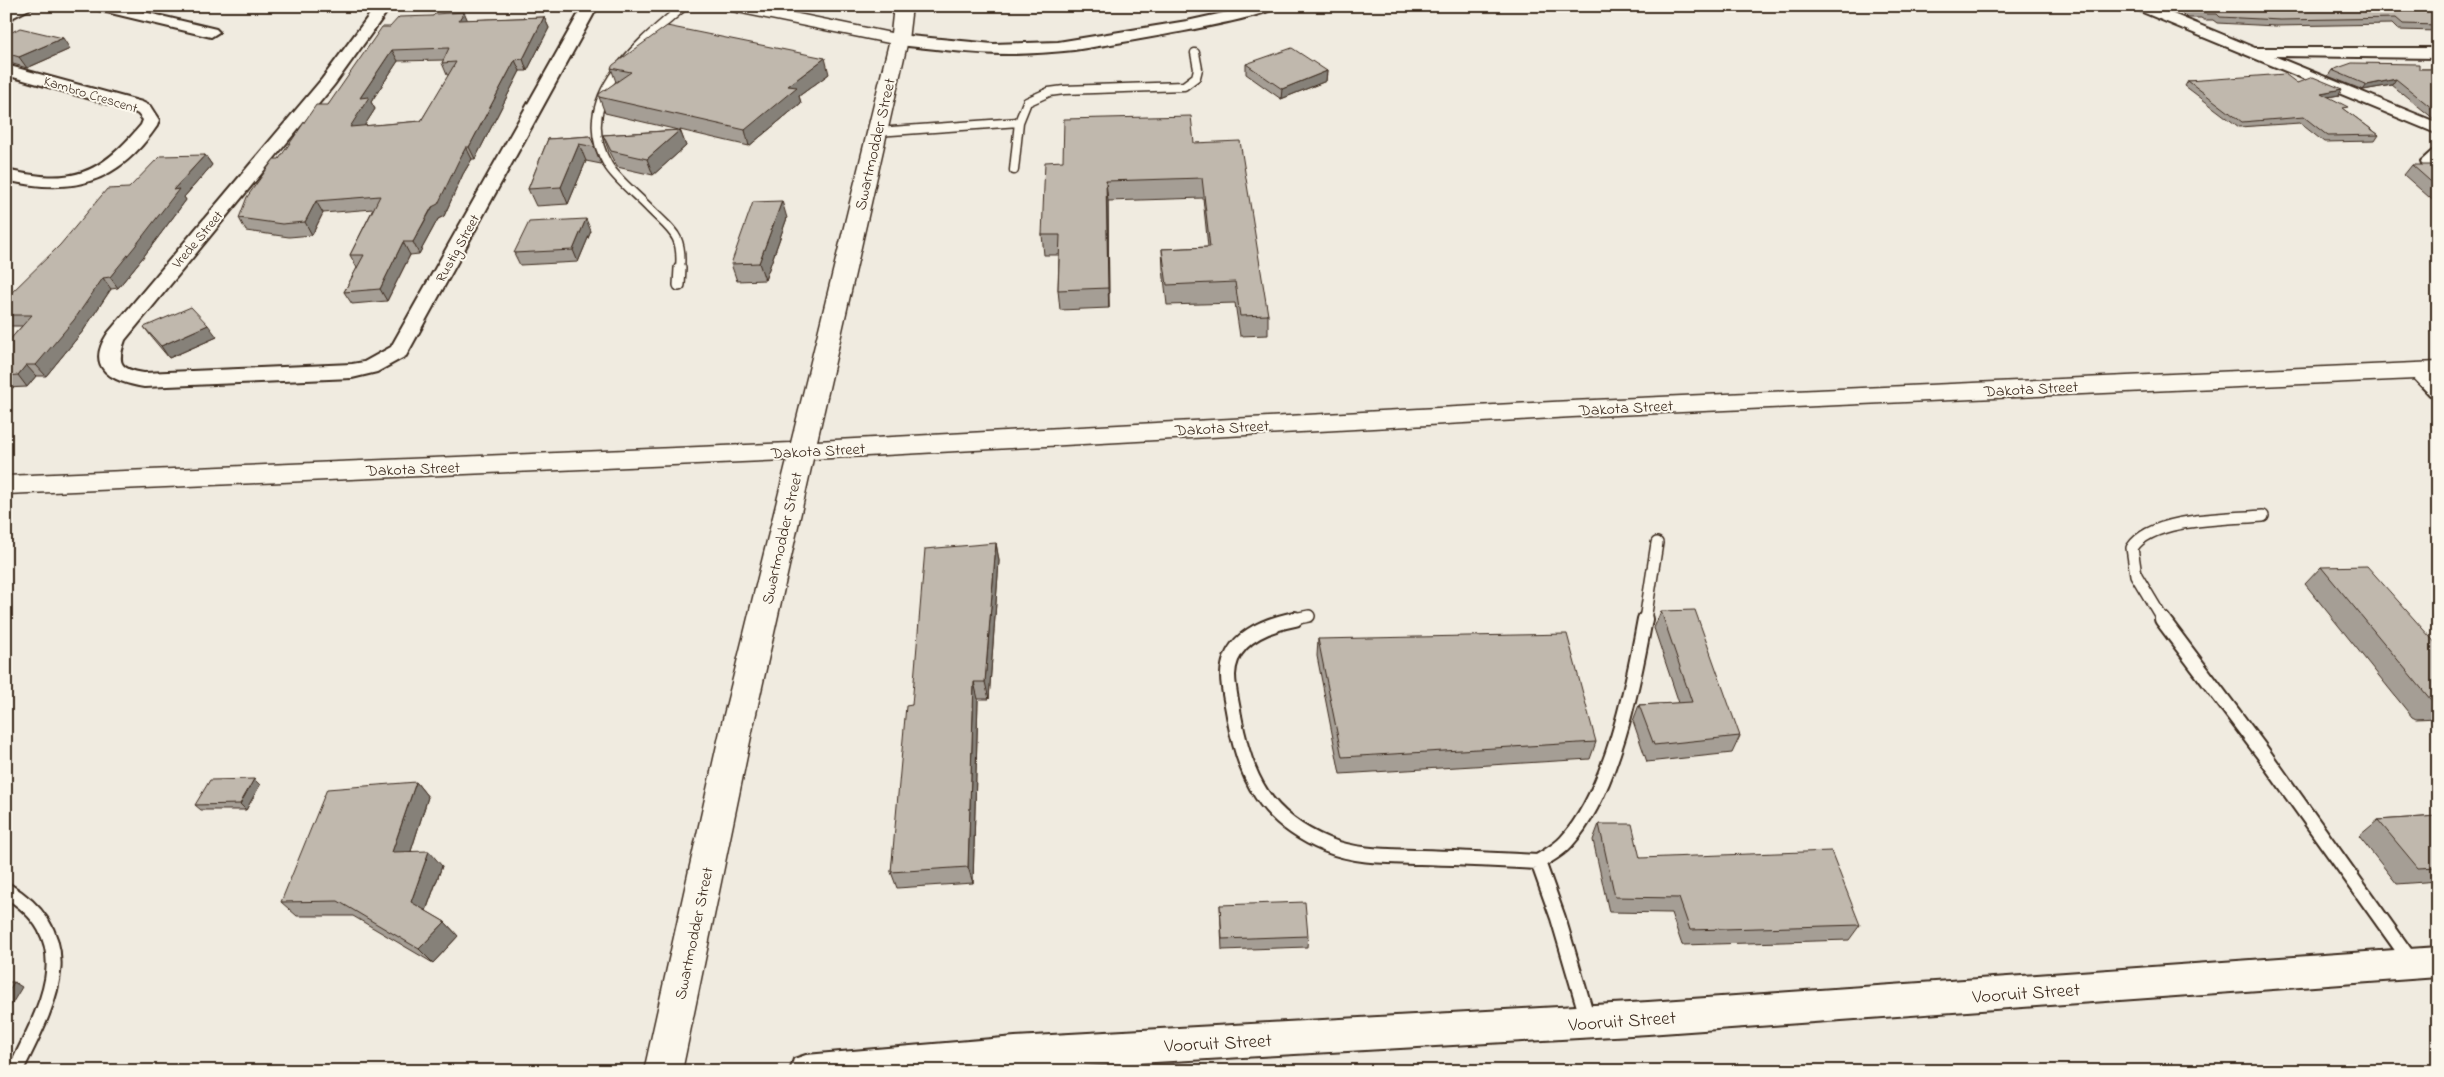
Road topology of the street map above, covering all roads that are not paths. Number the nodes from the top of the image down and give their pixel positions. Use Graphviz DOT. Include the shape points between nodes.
graph roads {
  1 [pos="28,6"];
  2 [pos="99,6"];
  3 [pos="384,6"];
  4 [pos="591,6"];
  5 [pos="684,6"];
  6 [pos="732,6"];
  7 [pos="1270,6"];
  8 [pos="2140,6"];
  9 [pos="6,17"];
  10 [pos="901,20"];
  11 [pos="836,27"];
  12 [pos="211,32"];
  13 [pos="2246,51"];
  14 [pos="1195,53"];
  15 [pos="2438,53"];
  16 [pos="6,70"];
  17 [pos="1019,122"];
  18 [pos="2438,129"];
  19 [pos="877,132"];
  20 [pos="2438,154"];
  21 [pos="1014,170"];
  22 [pos="6,175"];
  23 [pos="2438,175"];
  24 [pos="679,285"];
  25 [pos="2428,371"];
  26 [pos="246,376"];
  27 [pos="2438,390"];
  28 [pos="801,451"];
  29 [pos="6,485"];
  30 [pos="2263,516"];
  31 [pos="1657,543"];
  32 [pos="1309,616"];
  33 [pos="1538,862"];
  34 [pos="6,890"];
  35 [pos="2426,963"];
  36 [pos="1588,1022"];
  37 [pos="1015,1062"];
  38 [pos="15,1071"];
  39 [pos="663,1071"];
  40 [pos="806,1071"];
  1 -- 9 [label="street"];
  2 -- 12 [label="street"];
  3 -- 26 [label="street, Vrede Street" via="328,82 115,338 110,350 109,362 114,371 126,378"];
  4 -- 26 [label="street, Rustig Street" via="399,351 370,367 352,371"];
  5 -- 24 [label="lane" via="618,66 599,101 597,117 602,156 608,166 675,234 682,250"];
  6 -- 11 [label="street"];
  7 -- 10 [label="street" via="1197,24 1060,47 1023,50 960,48"];
  8 -- 13 [label="street"];
  10 -- 11 [label="street"];
  10 -- 11 [label="street"];
  10 -- 19 [label="street, Swartmodder Street"];
  13 -- 15 [label="street"];
  13 -- 18 [label="street"];
  14 -- 17 [label="lane" via="1198,78 1184,86 1049,92 1027,102"];
  16 -- 22 [label="street, Kambro Crescent" via="136,106 152,120 117,161 88,176 44,183"];
  17 -- 19 [label="lane"];
  17 -- 21 [label="lane"];
  19 -- 28 [label="street, Swartmodder Street"];
  20 -- 23 [label="street" via="2430,161 2432,171"];
  25 -- 27 [label="street"];
  25 -- 28 [label="street, Dakota Street" via="1582,409"];
  28 -- 29 [label="street, Dakota Street"];
  28 -- 39 [label="street, Swartmodder Street" via="737,727"];
  30 -- 35 [label="lane" via="2153,531 2139,538 2132,548 2136,575 2163,620"];
  31 -- 33 [label="lane" via="1646,622 1631,688 1596,798 1565,843"];
  32 -- 33 [label="lane" via="1258,630 1232,655 1228,673 1244,764 1261,795 1279,816 1327,845 1360,854"];
  33 -- 36 [label="lane"];
  34 -- 38 [label="lane" via="22,897 45,923 53,950 54,976 44,1014"];
  35 -- 36 [label="street, Vooruit Street"];
  36 -- 37 [label="street, Vooruit Street"];
  37 -- 40 [label="street, Vooruit Street"];
}
